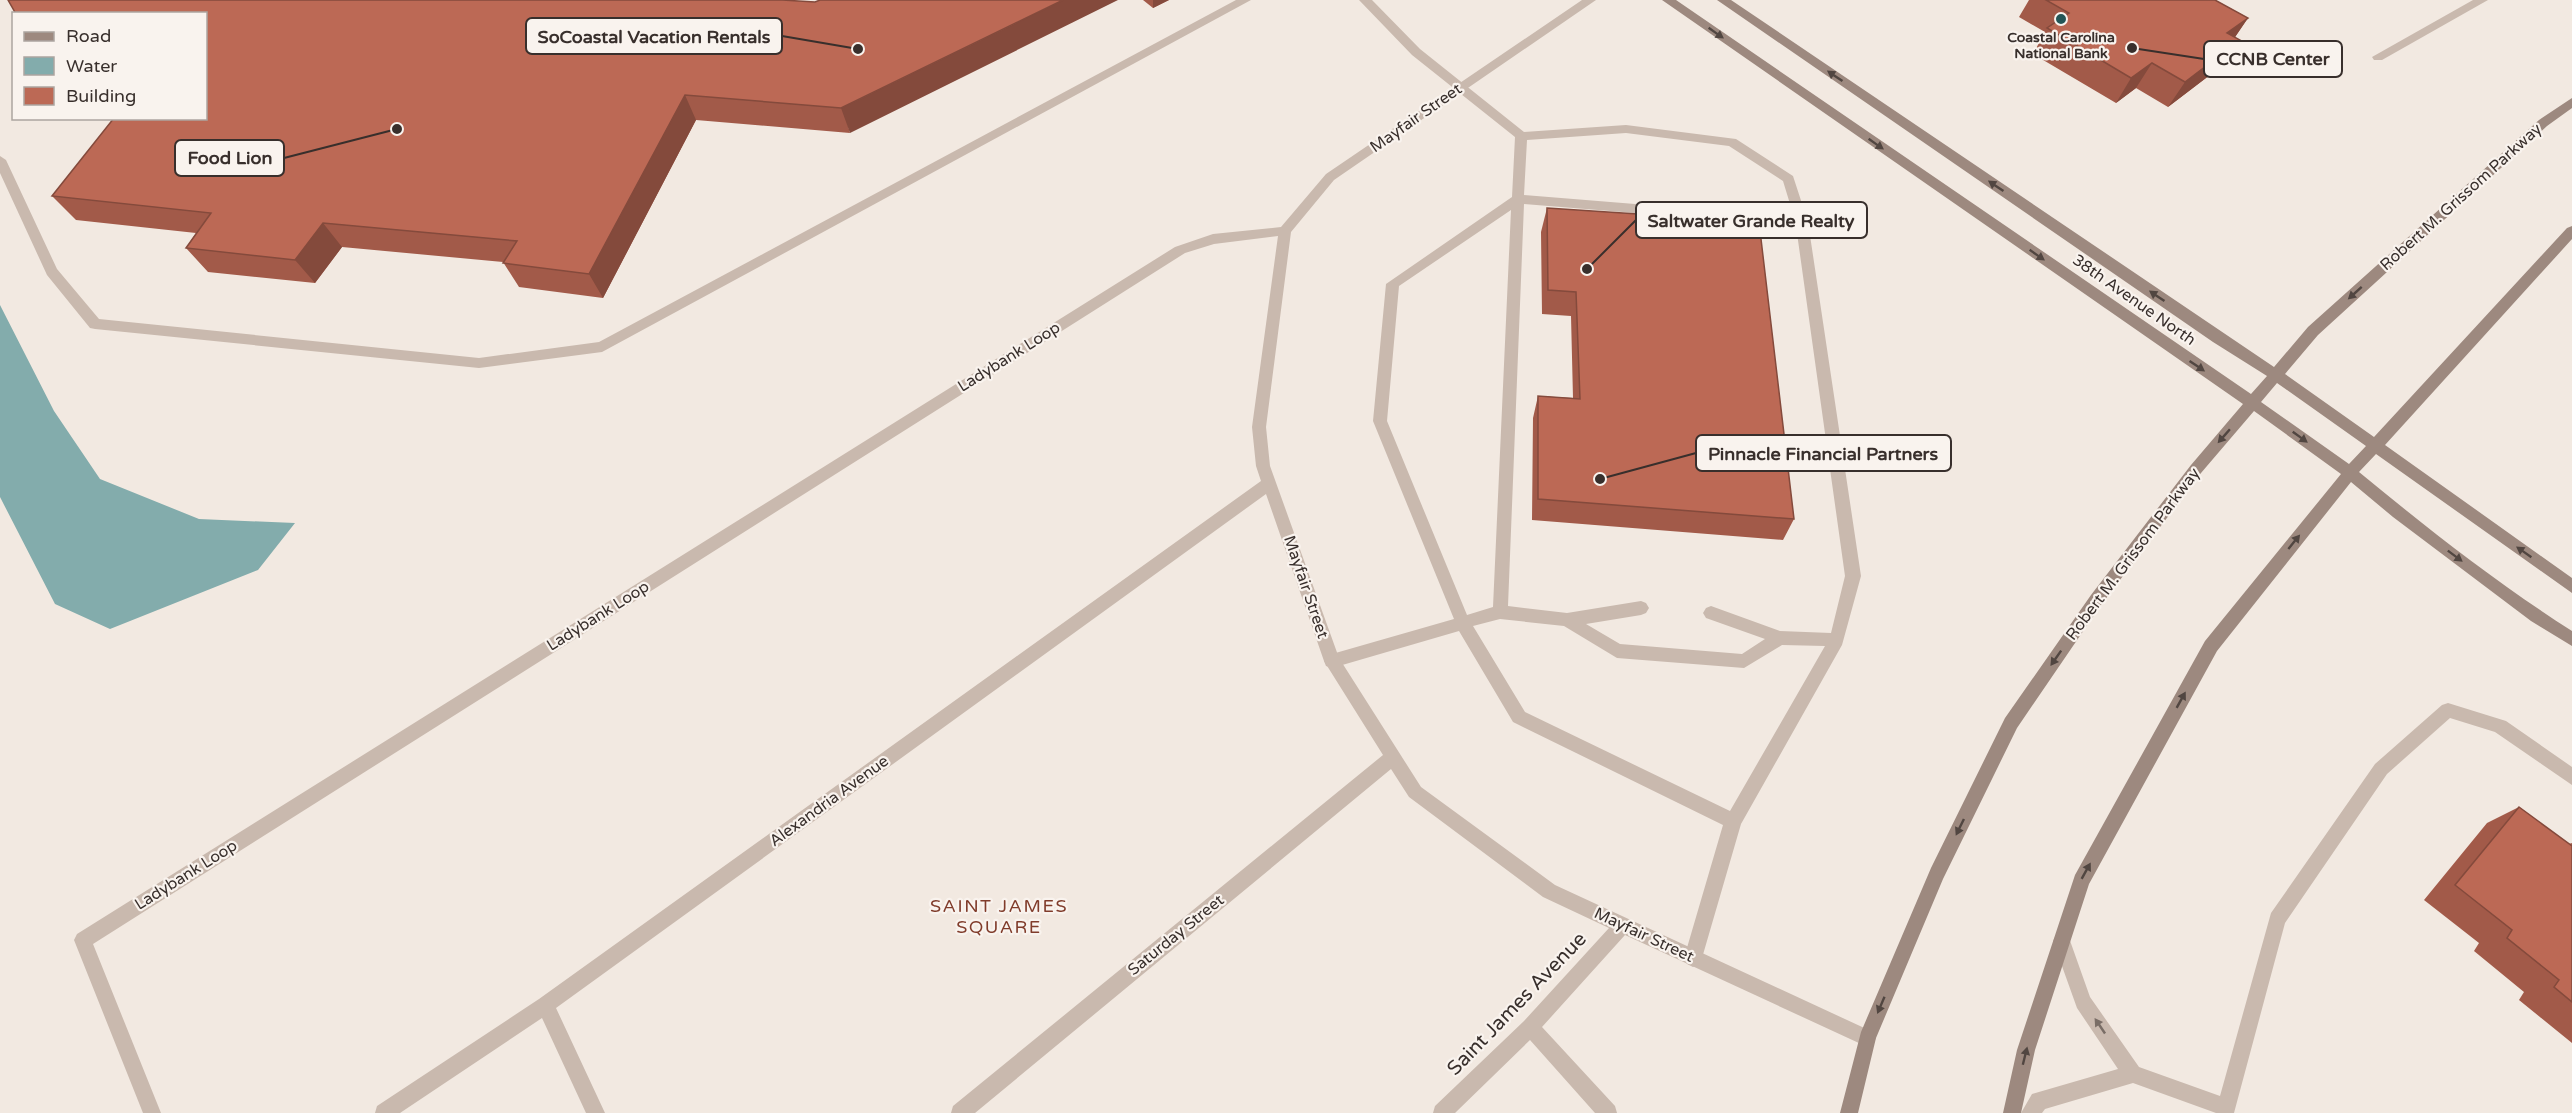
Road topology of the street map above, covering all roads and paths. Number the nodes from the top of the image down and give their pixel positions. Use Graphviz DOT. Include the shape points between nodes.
graph roads {
  1 [pos="1245,0"];
  2 [pos="1365,0"];
  3 [pos="1590,0"];
  4 [pos="1668,0"];
  5 [pos="1723,0"];
  6 [pos="2482,0"];
  7 [pos="2378,57"];
  8 [pos="1461,87"];
  9 [pos="2572,102"];
  10 [pos="1521,136"];
  11 [pos="0,160"];
  12 [pos="1518,199"];
  13 [pos="1802,222"];
  14 [pos="1285,231"];
  15 [pos="2572,231"];
  16 [pos="2276,375"];
  17 [pos="2253,402"];
  18 [pos="2374,446"];
  19 [pos="2350,473"];
  20 [pos="1270,483"];
  21 [pos="2572,586"];
  22 [pos="1641,608"];
  23 [pos="1500,612"];
  24 [pos="1711,613"];
  25 [pos="1567,620"];
  26 [pos="1463,623"];
  27 [pos="1780,639"];
  28 [pos="2572,639"];
  29 [pos="1837,640"];
  30 [pos="1332,661"];
  31 [pos="1393,757"];
  32 [pos="2572,777"];
  33 [pos="1733,821"];
  34 [pos="1623,925"];
  35 [pos="2062,941"];
  36 [pos="1694,958"];
  37 [pos="545,1005"];
  38 [pos="1530,1027"];
  39 [pos="1867,1038"];
  40 [pos="2133,1074"];
  41 [pos="2225,1110"];
  42 [pos="152,1113"];
  43 [pos="384,1113"];
  44 [pos="596,1113"];
  45 [pos="960,1113"];
  46 [pos="1442,1113"];
  47 [pos="1608,1113"];
  48 [pos="1849,1113"];
  49 [pos="2012,1113"];
  50 [pos="2030,1113"];
  1 -- 11 [label="street" via="602,347 479,363 95,324 52,272"];
  2 -- 8 [label="street" via="1416,52"];
  3 -- 8 [label="street, Mayfair Street"];
  4 -- 17 [label="main road, 38th Avenue North, one-way"];
  16 -- 5 [label="main road, 38th Avenue North, one-way"];
  6 -- 7 [label="street"];
  8 -- 10 [label="street"];
  8 -- 14 [label="street, Mayfair Street" via="1330,177"];
  9 -- 16 [label="main road, Robert M. Grissom Parkway, one-way" via="2543,123 2313,331"];
  10 -- 12 [label="street"];
  10 -- 13 [label="street" via="1626,129 1732,142 1790,179"];
  12 -- 13 [label="street"];
  12 -- 23 [label="street"];
  12 -- 26 [label="street" via="1393,284 1380,421"];
  13 -- 29 [label="street" via="1853,576"];
  14 -- 20 [label="street, Mayfair Street" via="1259,427 1263,466"];
  14 -- 42 [label="street, Ladybank Loop" via="1213,239 1180,250 83,940"];
  15 -- 18 [label="main road"];
  16 -- 17 [label="main road, Robert M. Grissom Parkway"];
  16 -- 18 [label="main road, 38th Avenue North"];
  17 -- 19 [label="main road, 38th Avenue North, one-way"];
  17 -- 39 [label="main road, Robert M. Grissom Parkway, one-way" via="2196,469 2096,600 2012,723 1937,874"];
  18 -- 19 [label="main road"];
  21 -- 18 [label="main road, 38th Avenue North, one-way"];
  19 -- 28 [label="main road, 38th Avenue North, one-way" via="2398,513"];
  35 -- 19 [label="main road, one-way" via="2081,881 2211,646"];
  20 -- 30 [label="street, Mayfair Street"];
  20 -- 37 [label="street, Alexandria Avenue"];
  22 -- 25 [label="street"];
  23 -- 25 [label="street"];
  23 -- 26 [label="street"];
  24 -- 27 [label="street"];
  25 -- 27 [label="street" via="1617,651 1744,661"];
  26 -- 30 [label="street"];
  26 -- 33 [label="street" via="1520,717"];
  27 -- 29 [label="street"];
  29 -- 33 [label="street"];
  30 -- 31 [label="street, Mayfair Street"];
  31 -- 34 [label="street, Mayfair Street" via="1415,792 1549,891"];
  31 -- 45 [label="street, Saturday Street"];
  32 -- 41 [label="street" via="2500,726 2448,710 2380,769 2277,919"];
  33 -- 36 [label="street"];
  34 -- 36 [label="street, Mayfair Street"];
  34 -- 38 [label="street, Saint James Avenue"];
  40 -- 35 [label="street, one-way" via="2083,1002"];
  49 -- 35 [label="main road, one-way" via="2026,1050"];
  36 -- 39 [label="street, Mayfair Street"];
  37 -- 43 [label="street, Alexandria Avenue"];
  37 -- 44 [label="street"];
  38 -- 46 [label="street, Saint James Avenue"];
  38 -- 47 [label="street"];
  39 -- 48 [label="main road, Robert M. Grissom Parkway"];
  40 -- 41 [label="street"];
  40 -- 50 [label="street" via="2039,1101"];
}
